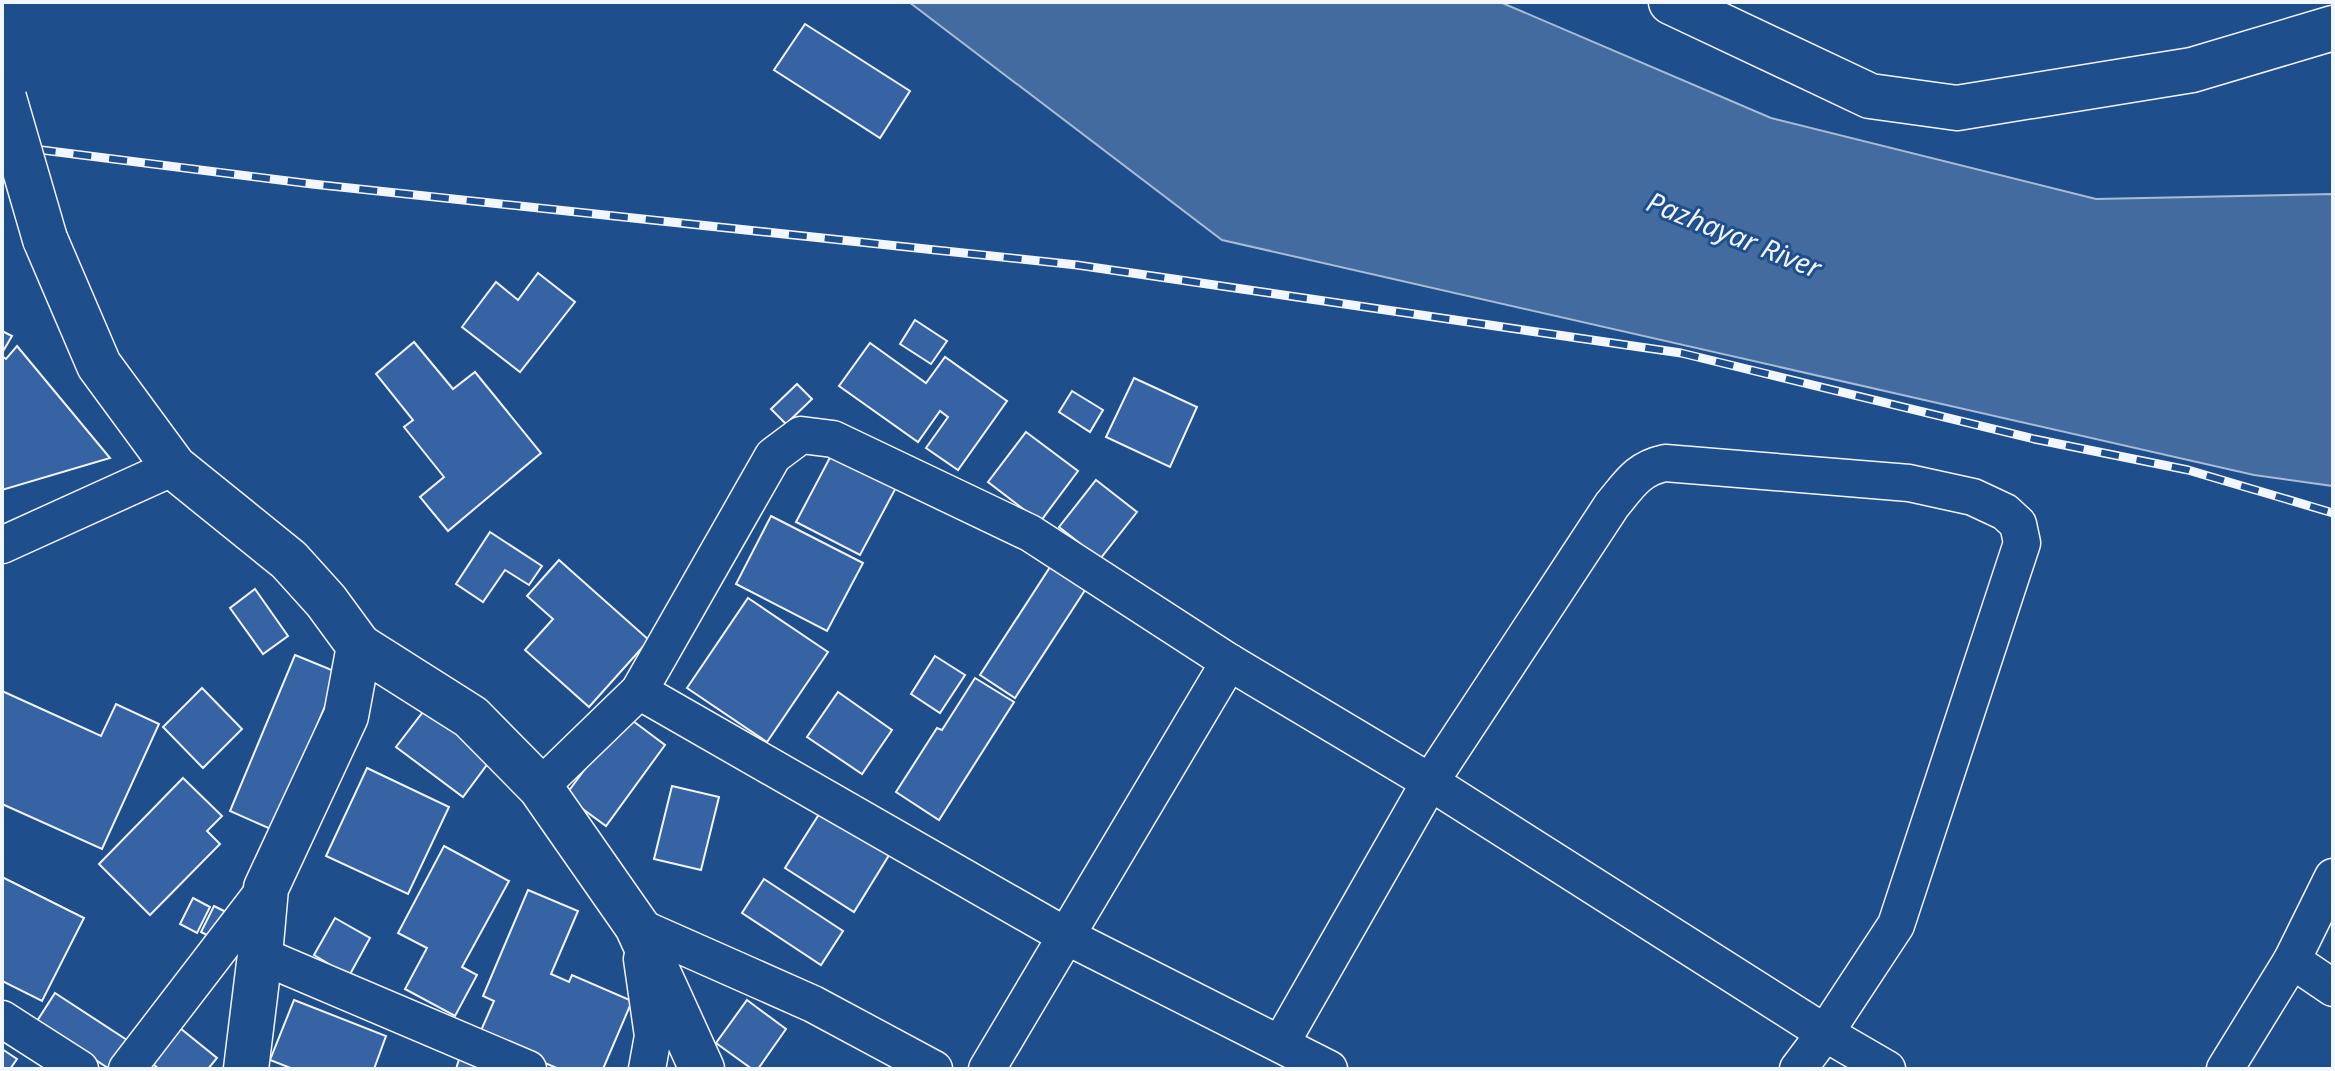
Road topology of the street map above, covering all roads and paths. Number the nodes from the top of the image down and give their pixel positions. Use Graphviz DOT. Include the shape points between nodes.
graph roads {
  1 [pos="1671,2"];
  2 [pos="2333,28"];
  3 [pos="3,92"];
  4 [pos="174,467"];
  5 [pos="2,545"];
  6 [pos="359,646"];
  7 [pos="1229,662"];
  8 [pos="639,691"];
  9 [pos="1430,782"];
  10 [pos="540,787"];
  11 [pos="2333,877"];
  12 [pos="266,888"];
  13 [pos="637,926"];
  14 [pos="1066,936"];
  15 [pos="260,955"];
  16 [pos="2292,960"];
  17 [pos="2333,988"];
  18 [pos="2,1019"];
  19 [pos="1825,1033"];
  20 [pos="1281,1043"];
  21 [pos="80,1069"];
  22 [pos="127,1069"];
  23 [pos="246,1069"];
  24 [pos="528,1069"];
  25 [pos="647,1069"];
  26 [pos="702,1069"];
  27 [pos="934,1069"];
  28 [pos="987,1069"];
  29 [pos="1329,1069"];
  30 [pos="1798,1069"];
  31 [pos="1887,1069"];
  32 [pos="2225,1069"];
  1 -- 2 [label="main road" via="1870,96 1957,108 2192,70"];
  3 -- 4 [label="main road, bridge" via="45,239 99,365"];
  4 -- 5 [label="street"];
  4 -- 6 [label="main road" via="289,560"];
  6 -- 10 [label="main road" via="471,717"];
  6 -- 12 [label="main road" via="346,716"];
  7 -- 8 [label="street" via="1030,533 833,439 801,435 773,456"];
  7 -- 9 [label="street"];
  7 -- 14 [label="street"];
  8 -- 10 [label="street"];
  8 -- 14 [label="street"];
  9 -- 19 [label="street"];
  9 -- 19 [label="street" via="1612,505 1650,466 1909,483 1973,497 2005,512 2018,524 2022,543 1896,925"];
  9 -- 20 [label="street"];
  10 -- 13 [label="main road"];
  11 -- 16 [label="street"];
  12 -- 15 [label="main road"];
  12 -- 22 [label="street"];
  13 -- 25 [label="street" via="653,1036"];
  13 -- 26 [label="main road"];
  13 -- 27 [label="street" via="813,1004"];
  14 -- 20 [label="street"];
  14 -- 28 [label="street"];
  15 -- 23 [label="main road"];
  15 -- 24 [label="street"];
  16 -- 17 [label="street"];
  16 -- 32 [label="street"];
  18 -- 21 [label="street"];
  19 -- 30 [label="street"];
  19 -- 31 [label="street"];
  20 -- 29 [label="street"];
}
